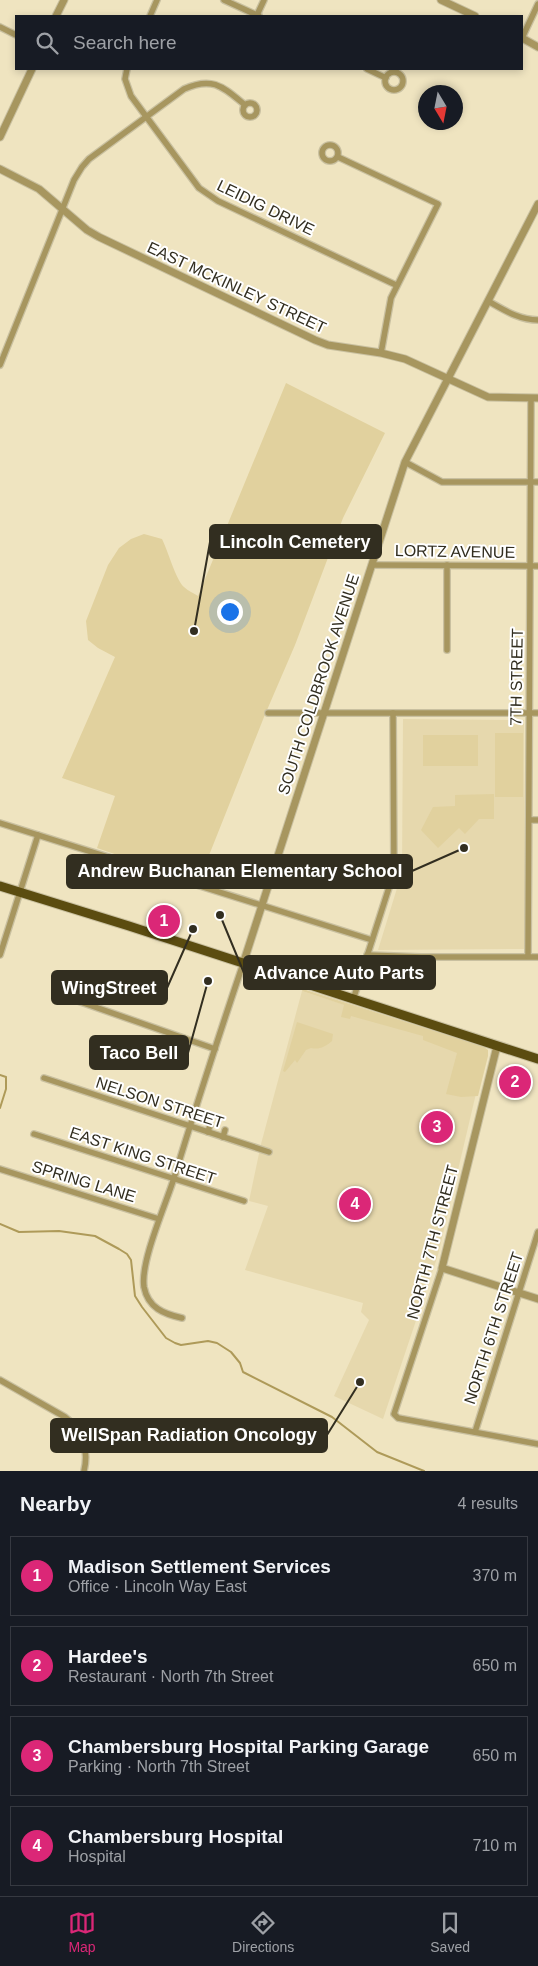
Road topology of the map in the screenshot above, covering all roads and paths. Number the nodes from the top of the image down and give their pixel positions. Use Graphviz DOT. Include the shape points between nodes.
graph roads {
  1 [pos="64,0"];
  2 [pos="157,0"];
  3 [pos="224,0"];
  4 [pos="264,0"];
  5 [pos="440,0"];
  6 [pos="538,4"];
  7 [pos="56,15"];
  8 [pos="150,15"];
  9 [pos="256,15"];
  10 [pos="258,15"];
  11 [pos="473,15"];
  12 [pos="0,27"];
  13 [pos="15,34"];
  14 [pos="523,36"];
  15 [pos="523,39"];
  16 [pos="538,47"];
  17 [pos="32,70"];
  18 [pos="128,70"];
  19 [pos="369,70"];
  20 [pos="386,78"];
  21 [pos="245,105"];
  22 [pos="146,117"];
  23 [pos="0,137"];
  24 [pos="338,156"];
  25 [pos="0,169"];
  26 [pos="538,204"];
  27 [pos="62,208"];
  28 [pos="396,285"];
  29 [pos="488,301"];
  30 [pos="538,320"];
  31 [pos="381,353"];
  32 [pos="0,365"];
  33 [pos="449,380"];
  34 [pos="534,398"];
  35 [pos="405,462"];
  36 [pos="531,482"];
  37 [pos="538,482"];
  38 [pos="372,564"];
  39 [pos="447,565"];
  40 [pos="530,566"];
  41 [pos="538,566"];
  42 [pos="446,650"];
  43 [pos="268,713"];
  44 [pos="323,713"];
  45 [pos="393,713"];
  46 [pos="530,714"];
  47 [pos="538,714"];
  48 [pos="529,820"];
  49 [pos="538,820"];
  50 [pos="0,823"];
  51 [pos="38,835"];
  52 [pos="0,886"];
  53 [pos="19,892"];
  54 [pos="261,904"];
  55 [pos="372,940"];
  56 [pos="367,954"];
  57 [pos="0,955"];
  58 [pos="528,956"];
  59 [pos="538,956"];
  60 [pos="242,964"];
  61 [pos="75,1000"];
  62 [pos="353,1000"];
  63 [pos="497,1046"];
  64 [pos="215,1048"];
  65 [pos="538,1059"];
  66 [pos="44,1078"];
  67 [pos="210,1125"];
  68 [pos="189,1126"];
  69 [pos="225,1130"];
  70 [pos="208,1132"];
  71 [pos="34,1134"];
  72 [pos="223,1137"];
  73 [pos="246,1137"];
  74 [pos="244,1144"];
  75 [pos="269,1152"];
  76 [pos="0,1169"];
  77 [pos="173,1179"];
  78 [pos="244,1201"];
  79 [pos="159,1219"];
  80 [pos="538,1232"];
  81 [pos="442,1268"];
  82 [pos="519,1293"];
  83 [pos="538,1299"];
  84 [pos="182,1318"];
  85 [pos="0,1380"];
  86 [pos="475,1432"];
  87 [pos="538,1444"];
  88 [pos="84,1471"];
  1 -- 7 [label="street"];
  2 -- 8 [label="street"];
  3 -- 9 [label="street"];
  4 -- 10 [label="street"];
  5 -- 11 [label="street"];
  6 -- 14 [label="street"];
  12 -- 13 [label="street"];
  15 -- 16 [label="street"];
  17 -- 23 [label="street"];
  18 -- 22 [label="street, LEIDIG DRIVE" via="126,87"];
  19 -- 20 [label="street"];
  21 -- 22 [label="street" via="226,89 204,82 184,88"];
  22 -- 27 [label="street" via="89,159 74,180"];
  22 -- 28 [label="street, LEIDIG DRIVE" via="199,188 218,201"];
  24 -- 28 [label="street" via="438,204"];
  25 -- 27 [label="street, EAST MCKINLEY STREET" via="39,189"];
  26 -- 29 [label="street, SOUTH COLDBROOK AVENUE"];
  27 -- 31 [label="street, EAST MCKINLEY STREET" via="99,237 315,340"];
  27 -- 32 [label="street"];
  28 -- 31 [label="street" via="387,314"];
  29 -- 30 [label="street" via="512,314"];
  29 -- 33 [label="street, SOUTH COLDBROOK AVENUE"];
  31 -- 33 [label="street, EAST MCKINLEY STREET" via="405,359"];
  33 -- 34 [label="street, EAST MCKINLEY STREET" via="488,397"];
  33 -- 35 [label="street, SOUTH COLDBROOK AVENUE"];
  34 -- 36 [label="street, 7TH STREET"];
  35 -- 36 [label="street" via="442,482"];
  35 -- 38 [label="street, SOUTH COLDBROOK AVENUE"];
  36 -- 37 [label="street"];
  36 -- 40 [label="street, 7TH STREET"];
  38 -- 39 [label="street, LORTZ AVENUE"];
  38 -- 44 [label="street, SOUTH COLDBROOK AVENUE"];
  39 -- 40 [label="street, LORTZ AVENUE"];
  39 -- 42 [label="street"];
  40 -- 41 [label="street, LORTZ AVENUE"];
  40 -- 46 [label="street, 7TH STREET"];
  43 -- 44 [label="street"];
  44 -- 45 [label="street"];
  44 -- 54 [label="street, SOUTH COLDBROOK AVENUE"];
  45 -- 46 [label="street"];
  45 -- 55 [label="street" via="394,872"];
  46 -- 47 [label="street"];
  46 -- 48 [label="street, 7TH STREET"];
  48 -- 49 [label="street"];
  48 -- 58 [label="street, 7TH STREET"];
  50 -- 51 [label="street"];
  51 -- 53 [label="street"];
  51 -- 54 [label="street"];
  52 -- 53 [label="highway"];
  53 -- 57 [label="street"];
  53 -- 60 [label="highway"];
  54 -- 55 [label="street"];
  54 -- 60 [label="street, SOUTH COLDBROOK AVENUE"];
  55 -- 56 [label="street"];
  56 -- 58 [label="street"];
  56 -- 62 [label="street"];
  58 -- 59 [label="street"];
  60 -- 62 [label="highway"];
  60 -- 64 [label="street"];
  61 -- 64 [label="street"];
  62 -- 63 [label="highway"];
  63 -- 65 [label="highway"];
  63 -- 81 [label="street, NORTH 7TH STREET"];
  64 -- 68 [label="street"];
  66 -- 68 [label="street, NELSON STREET"];
  67 -- 70 [label="street"];
  68 -- 70 [label="street, NELSON STREET"];
  68 -- 77 [label="street"];
  69 -- 72 [label="street"];
  70 -- 72 [label="street, NELSON STREET"];
  71 -- 77 [label="street, EAST KING STREET"];
  72 -- 74 [label="street, NELSON STREET"];
  73 -- 74 [label="street"];
  74 -- 75 [label="street, NELSON STREET"];
  76 -- 79 [label="street, SPRING LANE"];
  77 -- 78 [label="street, EAST KING STREET"];
  77 -- 79 [label="street"];
  79 -- 84 [label="street" via="144,1272 145,1292 151,1304 162,1312"];
  80 -- 82 [label="street, NORTH 6TH STREET"];
  81 -- 82 [label="street"];
  81 -- 86 [label="street, NORTH 7TH STREET" via="394,1414 398,1418"];
  82 -- 83 [label="street"];
  82 -- 86 [label="street, NORTH 6TH STREET"];
  85 -- 88 [label="street" via="65,1417 79,1430 84,1442"];
  86 -- 87 [label="street"];
}
